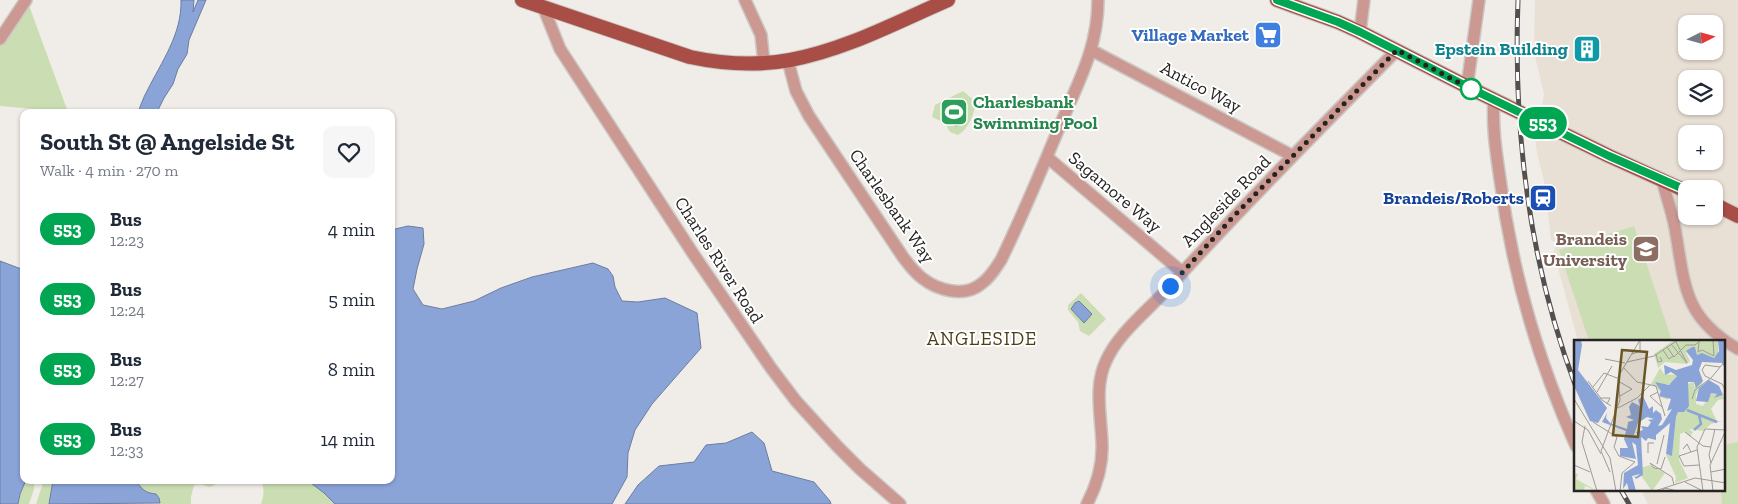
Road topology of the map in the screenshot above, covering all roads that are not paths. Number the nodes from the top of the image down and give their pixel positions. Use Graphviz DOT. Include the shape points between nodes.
graph roads {
  1 [pos="26,0"];
  2 [pos="522,0"];
  3 [pos="744,0"];
  4 [pos="948,0"];
  5 [pos="1098,0"];
  6 [pos="1277,0"];
  7 [pos="1364,0"];
  8 [pos="1479,0"];
  9 [pos="544,8"];
  10 [pos="1360,32"];
  11 [pos="0,39"];
  12 [pos="1091,50"];
  13 [pos="1397,50"];
  14 [pos="788,61"];
  15 [pos="764,63"];
  16 [pos="1467,87"];
  17 [pos="1494,99"];
  18 [pos="1293,156"];
  19 [pos="1048,157"];
  20 [pos="1662,180"];
  21 [pos="1678,187"];
  22 [pos="1723,208"];
  23 [pos="1738,216"];
  24 [pos="1182,272"];
  25 [pos="1725,340"];
  26 [pos="1726,341"];
  27 [pos="1738,348"];
  28 [pos="1574,441"];
  29 [pos="1597,492"];
  30 [pos="900,504"];
  31 [pos="1087,504"];
  32 [pos="1604,504"];
  1 -- 11 [label="street"];
  2 -- 9 [label="main road"];
  3 -- 15 [label="street" via="761,35"];
  4 -- 14 [label="main road" via="837,47"];
  5 -- 12 [label="street, Charlesbank Way"];
  6 -- 10 [label="main road"];
  7 -- 10 [label="street"];
  8 -- 16 [label="street"];
  9 -- 15 [label="main road" via="690,57 718,62"];
  9 -- 30 [label="street, Charles River Road" via="560,49 746,334 796,401 860,469"];
  10 -- 13 [label="main road"];
  12 -- 18 [label="street, Antico Way"];
  12 -- 19 [label="street, Charlesbank Way"];
  13 -- 16 [label="main road"];
  13 -- 18 [label="street, Angleside Road"];
  14 -- 15 [label="main road"];
  14 -- 19 [label="street, Charlesbank Way" via="796,91 809,116 904,257 921,278 936,287 952,291 971,290 994,271"];
  16 -- 17 [label="main road"];
  17 -- 20 [label="main road"];
  17 -- 28 [label="street" via="1493,122 1499,172 1516,269 1537,345"];
  18 -- 24 [label="street, Angleside Road"];
  19 -- 24 [label="street, Sagamore Way"];
  20 -- 21 [label="main road"];
  20 -- 25 [label="street" via="1689,297 1703,322"];
  22 -- 23 [label="main road"];
  24 -- 31 [label="street, Angleside Road" via="1118,339 1105,362 1099,390 1102,465"];
  26 -- 27 [label="street"];
  29 -- 32 [label="street"];
}
